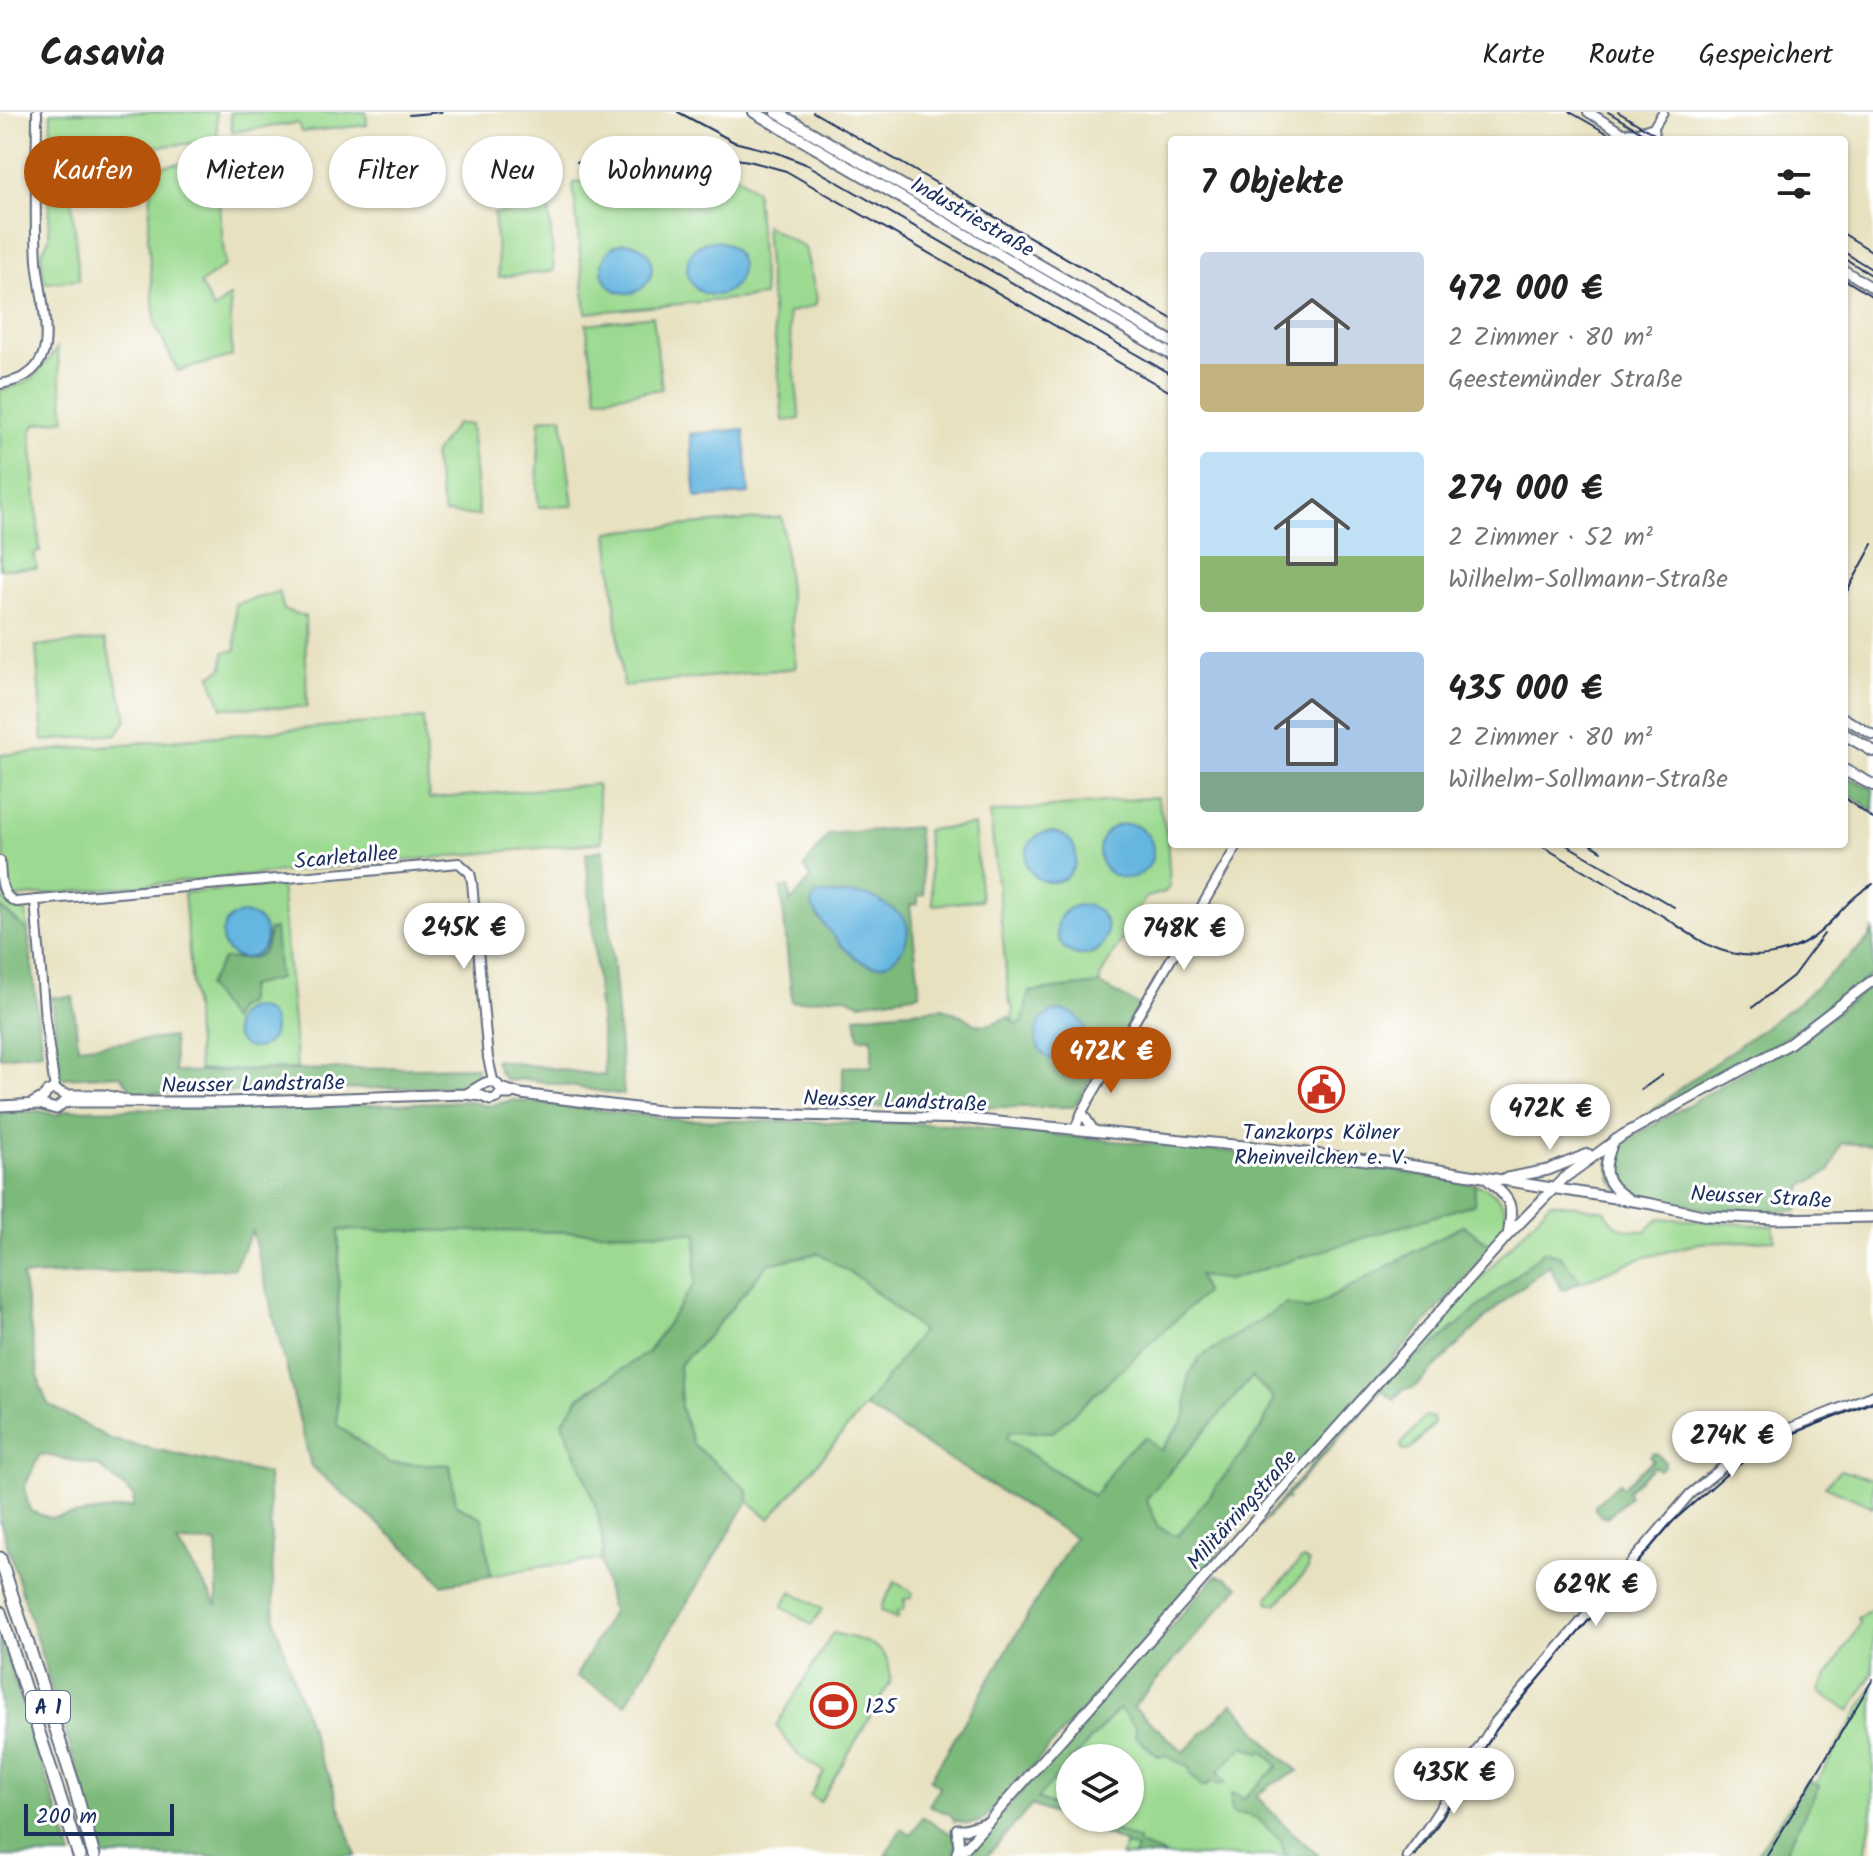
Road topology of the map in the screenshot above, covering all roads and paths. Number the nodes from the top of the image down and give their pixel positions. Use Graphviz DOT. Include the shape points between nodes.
graph roads {
  1 [pos="37,112"];
  2 [pos="754,112"];
  3 [pos="776,112"];
  4 [pos="1588,112"];
  5 [pos="1663,112"];
  6 [pos="1654,127"];
  7 [pos="1623,133"];
  8 [pos="1628,136"];
  9 [pos="1648,136"];
  10 [pos="1655,136"];
  11 [pos="1848,272"];
  12 [pos="1873,288"];
  13 [pos="1168,340"];
  14 [pos="1168,353"];
  15 [pos="0,384"];
  16 [pos="1848,720"];
  17 [pos="1873,735"];
  18 [pos="1848,736"];
  19 [pos="1873,751"];
  20 [pos="1848,772"];
  21 [pos="1873,785"];
  22 [pos="1236,848"];
  23 [pos="0,861"];
  24 [pos="35,900"];
  25 [pos="1873,980"];
  26 [pos="490,1088"];
  27 [pos="53,1096"];
  28 [pos="0,1106"];
  29 [pos="1082,1112"];
  30 [pos="1063,1128"];
  31 [pos="1075,1129"];
  32 [pos="1094,1131"];
  33 [pos="1610,1143"];
  34 [pos="1484,1177"];
  35 [pos="1501,1179"];
  36 [pos="1553,1188"];
  37 [pos="1630,1201"];
  38 [pos="1873,1217"];
  39 [pos="1508,1235"];
  40 [pos="1873,1395"];
  41 [pos="0,1558"];
  42 [pos="0,1612"];
  43 [pos="988,1822"];
  44 [pos="79,1856"];
  45 [pos="94,1856"];
  46 [pos="957,1856"];
  47 [pos="1407,1856"];
  1 -- 15 [label="street" via="37,250 45,351 29,374"];
  2 -- 14 [label="highway, Industriestraße"];
  3 -- 13 [label="highway, Industriestraße"];
  4 -- 7 [label="street"];
  5 -- 6 [label="street"];
  6 -- 7 [label="street"];
  6 -- 9 [label="street"];
  6 -- 10 [label="street"];
  7 -- 8 [label="street"];
  11 -- 12 [label="street"];
  16 -- 17 [label="street"];
  18 -- 19 [label="highway"];
  20 -- 21 [label="highway"];
  22 -- 29 [label="street"];
  23 -- 24 [label="street" via="6,897"];
  24 -- 26 [label="street, Scarletallee" via="459,863 472,882"];
  24 -- 27 [label="street"];
  25 -- 33 [label="main road" via="1789,1044"];
  26 -- 27 [label="main road, Neusser Landstraße" via="466,1094 250,1102 137,1103"];
  26 -- 30 [label="main road, Neusser Landstraße" via="668,1112 923,1117"];
  27 -- 28 [label="main road, Neusser Landstraße"];
  29 -- 30 [label="street"];
  29 -- 31 [label="street"];
  29 -- 32 [label="street"];
  30 -- 31 [label="main road, Neusser Landstraße"];
  31 -- 32 [label="main road, Neusser Landstraße"];
  32 -- 34 [label="main road, Neusser Landstraße"];
  33 -- 35 [label="main road" via="1548,1170"];
  33 -- 36 [label="main road, Militärringstraße"];
  33 -- 37 [label="main road" via="1605,1171 1614,1189"];
  34 -- 35 [label="main road, Neusser Landstraße"];
  34 -- 39 [label="main road" via="1510,1204"];
  35 -- 36 [label="main road, Neusser Landstraße"];
  36 -- 37 [label="main road, Neusser Straße"];
  36 -- 39 [label="main road, Militärringstraße"];
  37 -- 38 [label="main road, Neusser Straße" via="1707,1216"];
  39 -- 43 [label="main road, Militärringstraße"];
  40 -- 47 [label="street" via="1770,1436 1690,1494 1496,1721"];
  41 -- 45 [label="highway, A 1"];
  42 -- 44 [label="highway, A 1"];
  43 -- 46 [label="main road, Militärringstraße"];
  43 -- 46 [label="main road" via="957,1829"];
}
